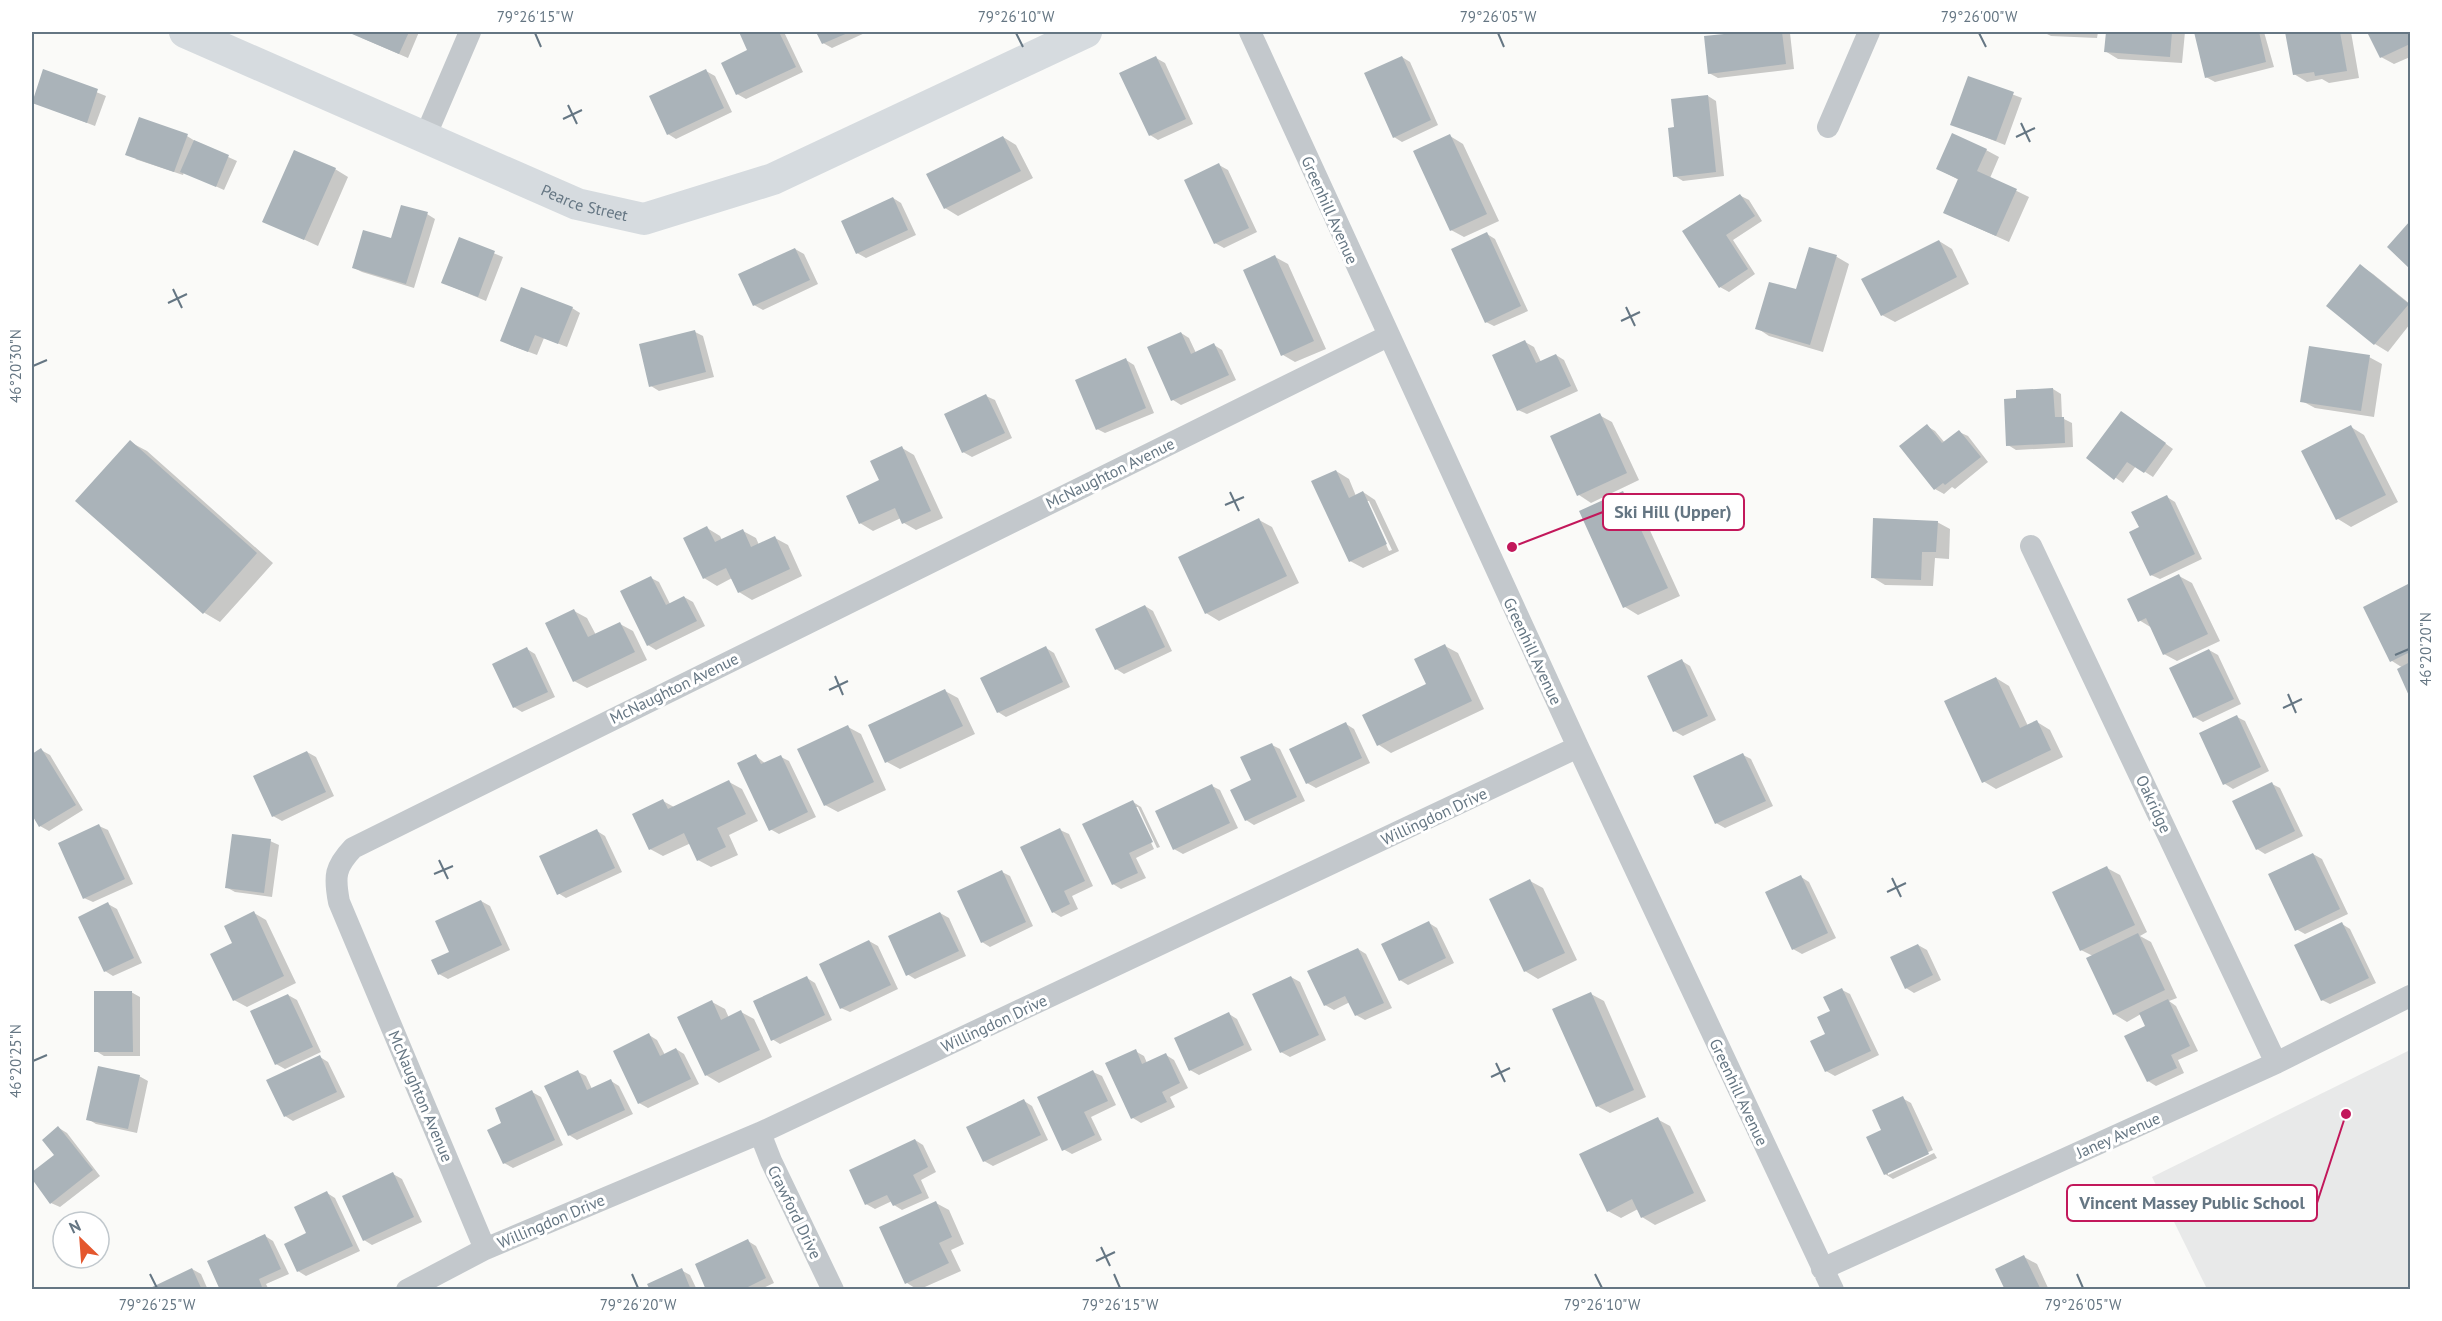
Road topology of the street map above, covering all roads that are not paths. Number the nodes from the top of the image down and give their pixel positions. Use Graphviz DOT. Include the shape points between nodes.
graph roads {
  1 [pos="185,32"];
  2 [pos="470,32"];
  3 [pos="1086,32"];
  4 [pos="1250,32"];
  5 [pos="1869,32"];
  6 [pos="1828,127"];
  7 [pos="424,137"];
  8 [pos="1388,336"];
  9 [pos="2031,546"];
  10 [pos="1578,747"];
  11 [pos="2410,996"];
  12 [pos="2276,1062"];
  13 [pos="760,1133"];
  14 [pos="485,1249"];
  15 [pos="1822,1269"];
  16 [pos="407,1290"];
  17 [pos="833,1290"];
  18 [pos="1833,1290"];
  1 -- 7 [label="street, Pearce Street"];
  2 -- 7 [label="street"];
  3 -- 7 [label="street, Pearce Street" via="773,179 644,219 577,204"];
  4 -- 8 [label="street, Greenhill Avenue"];
  5 -- 6 [label="street"];
  8 -- 10 [label="street, Greenhill Avenue"];
  8 -- 14 [label="street, McNaughton Avenue" via="353,848 336,872 339,902"];
  9 -- 12 [label="street, Oakridge"];
  10 -- 13 [label="street, Willingdon Drive"];
  10 -- 15 [label="street, Greenhill Avenue"];
  11 -- 12 [label="street, Janey Avenue"];
  12 -- 15 [label="street, Janey Avenue"];
  13 -- 14 [label="street, Willingdon Drive"];
  13 -- 17 [label="street, Crawford Drive"];
  14 -- 16 [label="street, Willingdon Drive"];
  15 -- 18 [label="street, Greenhill Avenue"];
}
